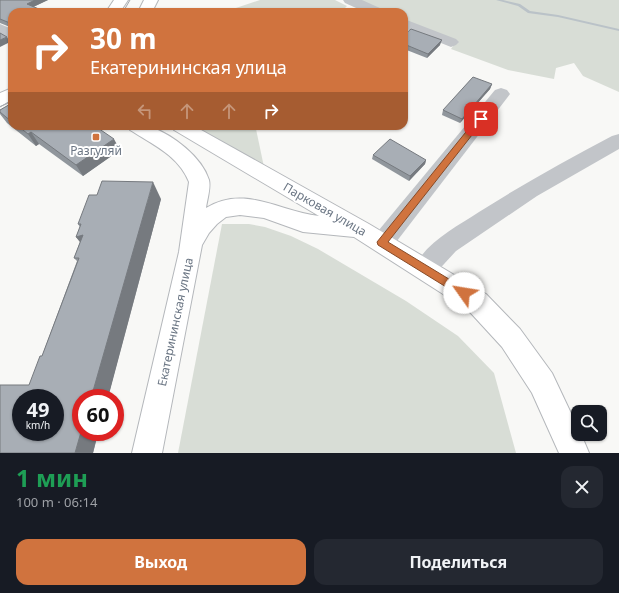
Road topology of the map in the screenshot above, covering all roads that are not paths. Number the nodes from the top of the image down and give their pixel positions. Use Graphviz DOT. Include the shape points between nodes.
graph roads {
  1 [pos="350,0"];
  2 [pos="368,8"];
  3 [pos="408,25"];
  4 [pos="451,42"];
  5 [pos="500,94"];
  6 [pos="142,130"];
  7 [pos="187,130"];
  8 [pos="619,141"];
  9 [pos="361,230"];
  10 [pos="382,242"];
  11 [pos="190,252"];
  12 [pos="425,269"];
  13 [pos="146,453"];
  14 [pos="574,453"];
  1 -- 2 [label="street"];
  3 -- 4 [label="street"];
  5 -- 10 [label="street"];
  6 -- 11 [label="main road, Екатерининская улица" via="177,152 197,173 199,190"];
  7 -- 9 [label="main road, Парковая улица"];
  8 -- 12 [label="street" via="530,190 454,240"];
  9 -- 10 [label="main road, Парковая улица"];
  9 -- 11 [label="main road" via="302,223 263,210 235,206 222,209 206,219 198,230"];
  10 -- 12 [label="main road, Парковая улица"];
  11 -- 13 [label="main road, Екатерининская улица"];
  12 -- 14 [label="main road, Парковая улица" via="477,302 511,338 542,383"];
}
